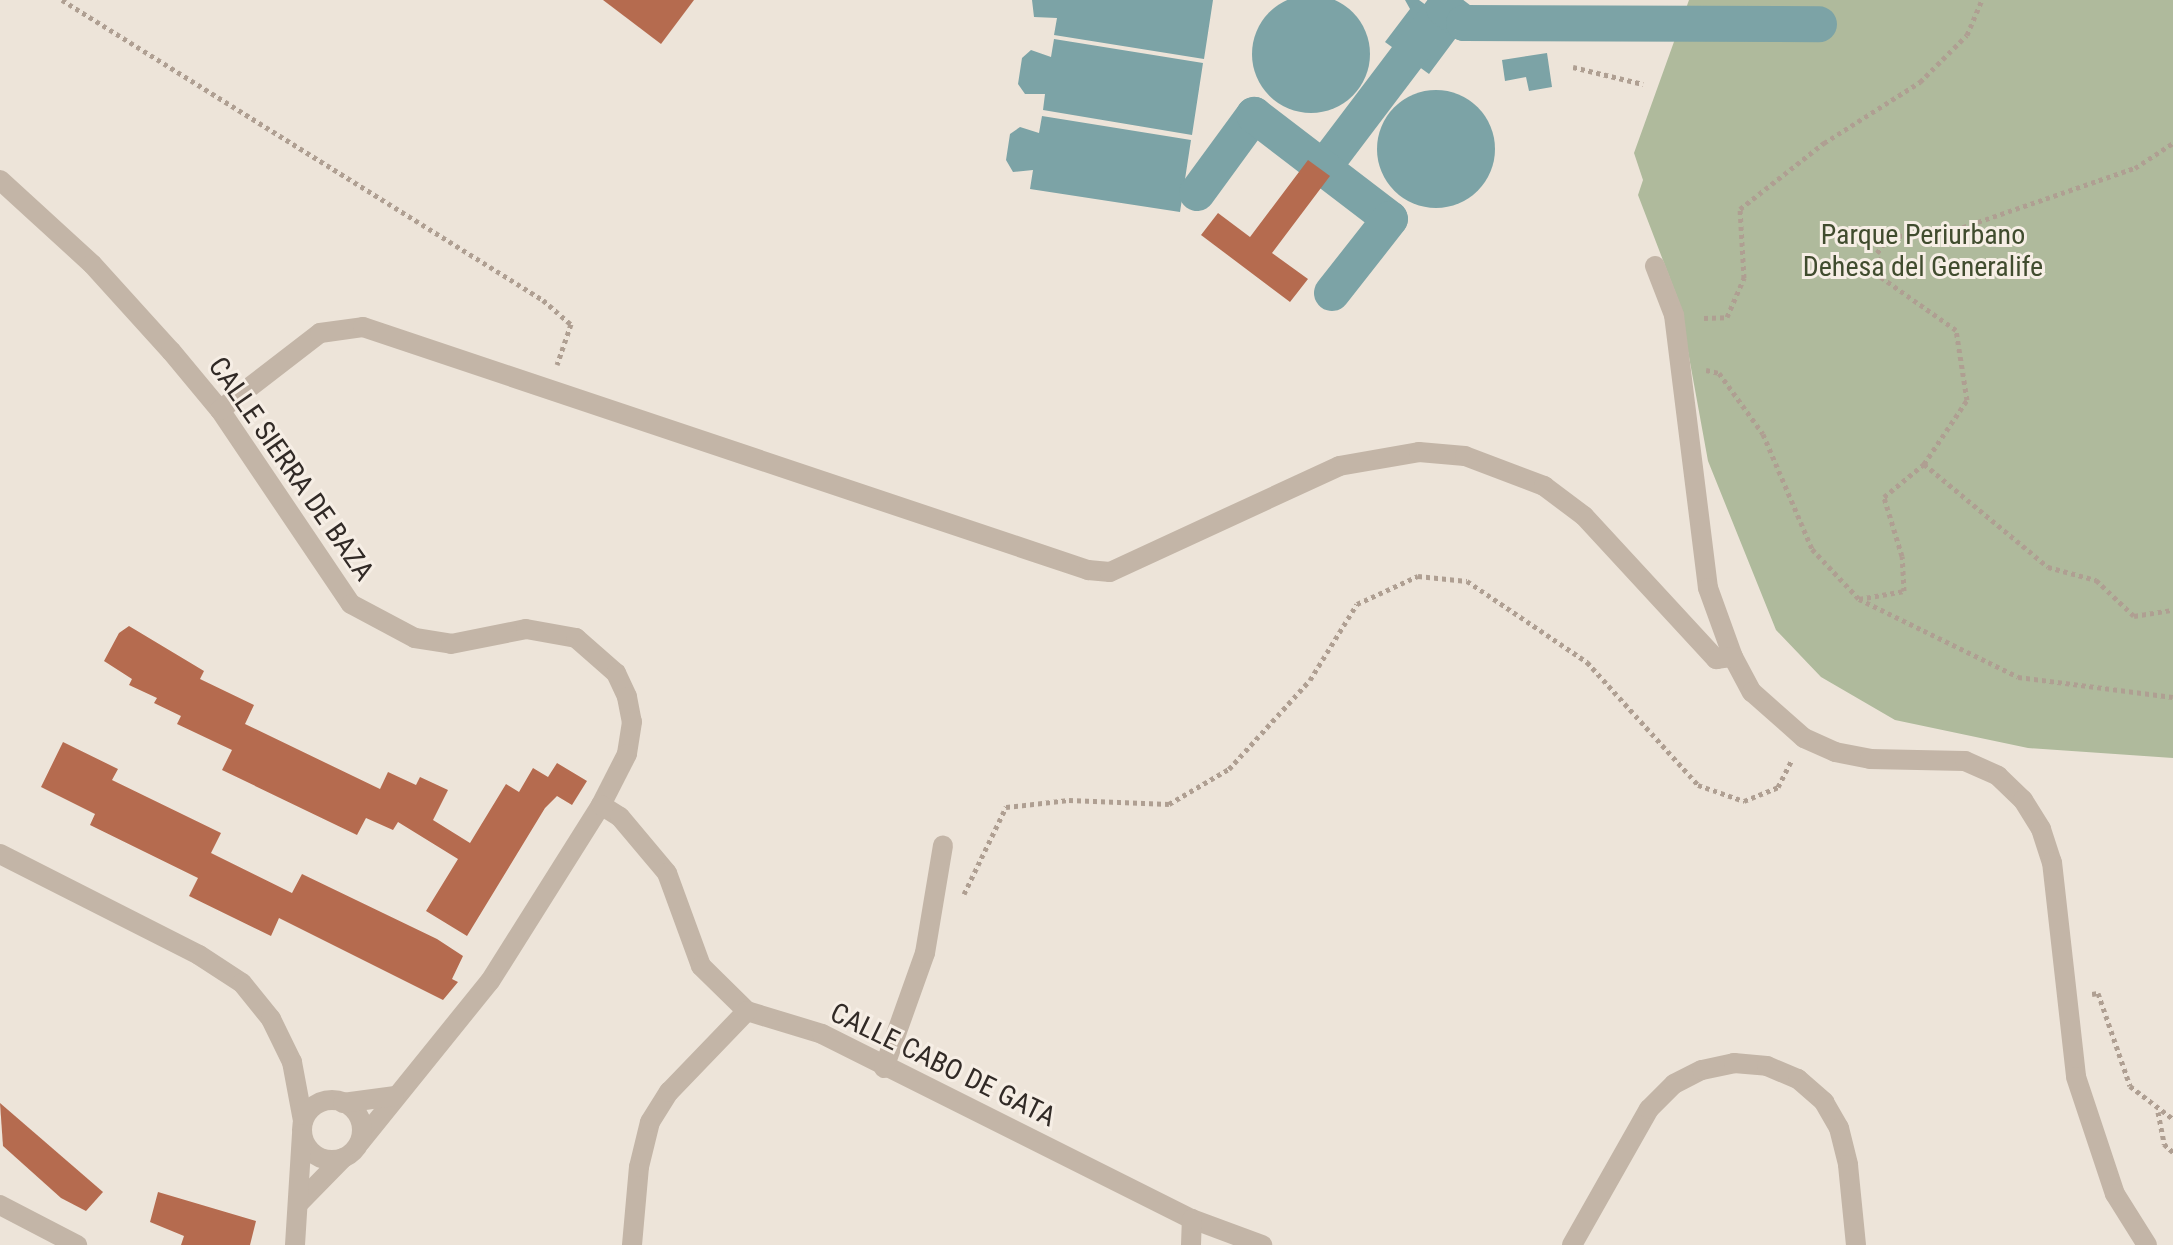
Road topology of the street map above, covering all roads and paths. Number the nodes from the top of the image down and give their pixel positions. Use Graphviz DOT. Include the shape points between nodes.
graph roads {
  1 [pos="62,0"];
  2 [pos="1982,0"];
  3 [pos="1573,67"];
  4 [pos="1643,84"];
  5 [pos="2173,143"];
  6 [pos="0,180"];
  7 [pos="1655,266"];
  8 [pos="1704,318"];
  9 [pos="1681,366"];
  10 [pos="554,374"];
  11 [pos="220,410"];
  12 [pos="1924,464"];
  13 [pos="1859,599"];
  14 [pos="2173,610"];
  15 [pos="1733,657"];
  16 [pos="2173,697"];
  17 [pos="1804,738"];
  18 [pos="601,805"];
  19 [pos="943,846"];
  20 [pos="0,854"];
  21 [pos="962,899"];
  22 [pos="2066,998"];
  23 [pos="747,1011"];
  24 [pos="884,1068"];
  25 [pos="297,1074"];
  26 [pos="394,1096"];
  27 [pos="337,1102"];
  28 [pos="2157,1111"];
  29 [pos="2173,1119"];
  30 [pos="303,1127"];
  31 [pos="360,1142"];
  32 [pos="2173,1152"];
  33 [pos="343,1158"];
  34 [pos="299,1203"];
  35 [pos="0,1205"];
  36 [pos="1192,1219"];
  37 [pos="77,1245"];
  38 [pos="295,1245"];
  39 [pos="632,1245"];
  40 [pos="1191,1245"];
  41 [pos="1262,1245"];
  42 [pos="1572,1245"];
  43 [pos="1856,1245"];
  44 [pos="2147,1245"];
  1 -- 10 [label="path" via="543,300 571,324"];
  2 -- 8 [label="path" via="1967,35 1920,82 1824,143 1740,209 1744,278 1727,317"];
  3 -- 4 [label="path"];
  5 -- 12 [label="path" via="2135,168 1940,235 1890,236 1877,253 1881,277 1956,330 1967,400"];
  6 -- 11 [label="street, CALLE SIERRA DE BAZA" via="92,264"];
  7 -- 9 [label="street" via="1674,315"];
  9 -- 13 [label="path" via="1719,373 1763,434 1812,549"];
  9 -- 15 [label="street" via="1708,588"];
  11 -- 15 [label="street" via="320,333 363,327 1088,570 1110,572 1339,466 1419,452 1465,456 1544,486 1584,516 1716,659"];
  11 -- 18 [label="street, CALLE SIERRA DE BAZA" via="330,577 351,604 380,623 415,638 451,644 526,629 550,630 598,652 616,673 632,722 627,754"];
  12 -- 13 [label="path" via="1884,497 1902,556 1904,591"];
  12 -- 14 [label="path" via="2048,567 2096,580 2134,616"];
  13 -- 16 [label="path" via="2018,677"];
  15 -- 17 [label="street" via="1752,692"];
  17 -- 21 [label="path" via="1778,787 1744,801 1698,785 1587,662 1467,581 1418,576 1357,604 1310,680 1229,769 1169,804 1069,800 1006,807"];
  17 -- 22 [label="street" via="1870,759 1965,761 1998,776 2023,800 2041,829 2052,862"];
  18 -- 23 [label="street, CALLE CABO DE GATA" via="620,817 667,873 701,966"];
  18 -- 26 [label="street, CALLE SIERRA DE BAZA" via="490,981"];
  19 -- 24 [label="street" via="925,953"];
  20 -- 25 [label="street" via="199,955 242,983 271,1019"];
  22 -- 28 [label="path" via="2098,993 2130,1086"];
  22 -- 44 [label="street" via="2076,1077 2092,1138 2115,1194"];
  23 -- 24 [label="street, CALLE CABO DE GATA" via="822,1034"];
  23 -- 39 [label="street" via="669,1092 650,1122 639,1167"];
  24 -- 36 [label="street, CALLE CABO DE GATA"];
  25 -- 27 [label="street"];
  25 -- 30 [label="street"];
  26 -- 27 [label="street"];
  26 -- 31 [label="street, CALLE SIERRA DE BAZA"];
  27 -- 30 [label="street" via="313,1106"];
  27 -- 31 [label="street" via="361,1123"];
  28 -- 29 [label="path"];
  28 -- 32 [label="path" via="2164,1144"];
  30 -- 33 [label="street" via="316,1156"];
  30 -- 34 [label="street"];
  31 -- 33 [label="street"];
  33 -- 34 [label="street"];
  34 -- 38 [label="street"];
  35 -- 37 [label="street"];
  36 -- 40 [label="street"];
  36 -- 41 [label="street, CALLE CABO DE GATA"];
  42 -- 43 [label="street" via="1649,1109 1674,1084 1734,1063 1767,1066 1798,1079 1824,1102 1839,1128 1848,1165"];
}
